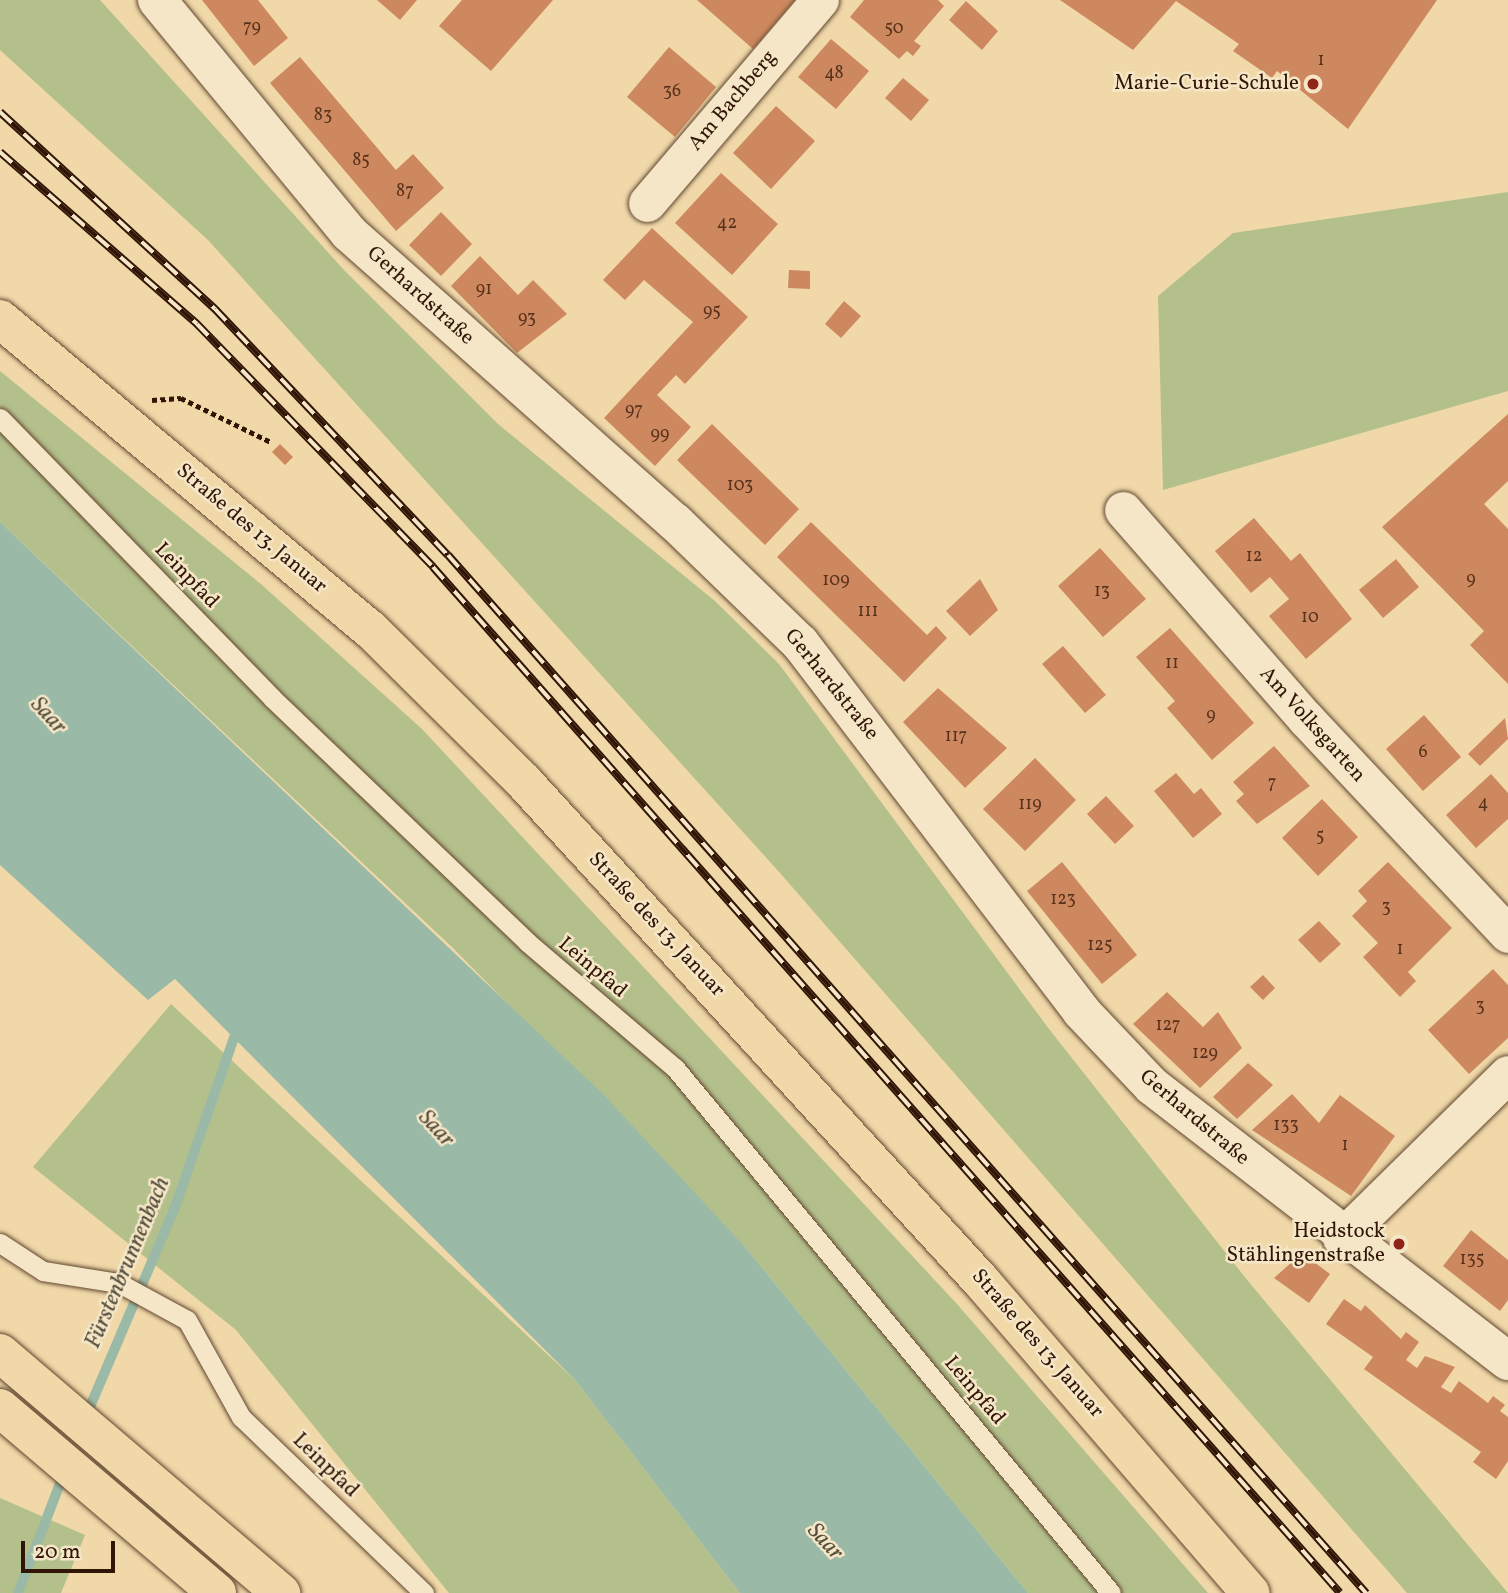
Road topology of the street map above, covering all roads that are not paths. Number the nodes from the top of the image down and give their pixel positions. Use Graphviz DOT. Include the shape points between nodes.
graph roads {
  1 [pos="157,0"];
  2 [pos="820,0"];
  3 [pos="647,203"];
  4 [pos="0,318"];
  5 [pos="0,418"];
  6 [pos="1123,510"];
  7 [pos="1508,934"];
  8 [pos="1508,1074"];
  9 [pos="1341,1238"];
  10 [pos="0,1243"];
  11 [pos="0,1353"];
  12 [pos="1508,1360"];
  13 [pos="0,1409"];
  14 [pos="217,1593"];
  15 [pos="281,1593"];
  16 [pos="424,1593"];
  17 [pos="1111,1593"];
  18 [pos="1250,1593"];
  1 -- 9 [label="street, Gerhardstraße" via="349,233 676,522 800,643 1081,1011 1152,1086"];
  2 -- 3 [label="street, Am Bachberg"];
  4 -- 18 [label="main road, Straße des 13. Januar" via="370,629 524,782 982,1282"];
  5 -- 17 [label="lane, Leinpfad" via="292,717 527,942 675,1068"];
  6 -- 7 [label="street, Am Volksgarten" via="1306,719"];
  8 -- 9 [label="street"];
  9 -- 12 [label="street, Gerhardstraße"];
  10 -- 16 [label="lane, Leinpfad" via="43,1271 119,1283 187,1320 241,1417"];
  11 -- 15 [label="main road"];
  13 -- 14 [label="main road"];
}
